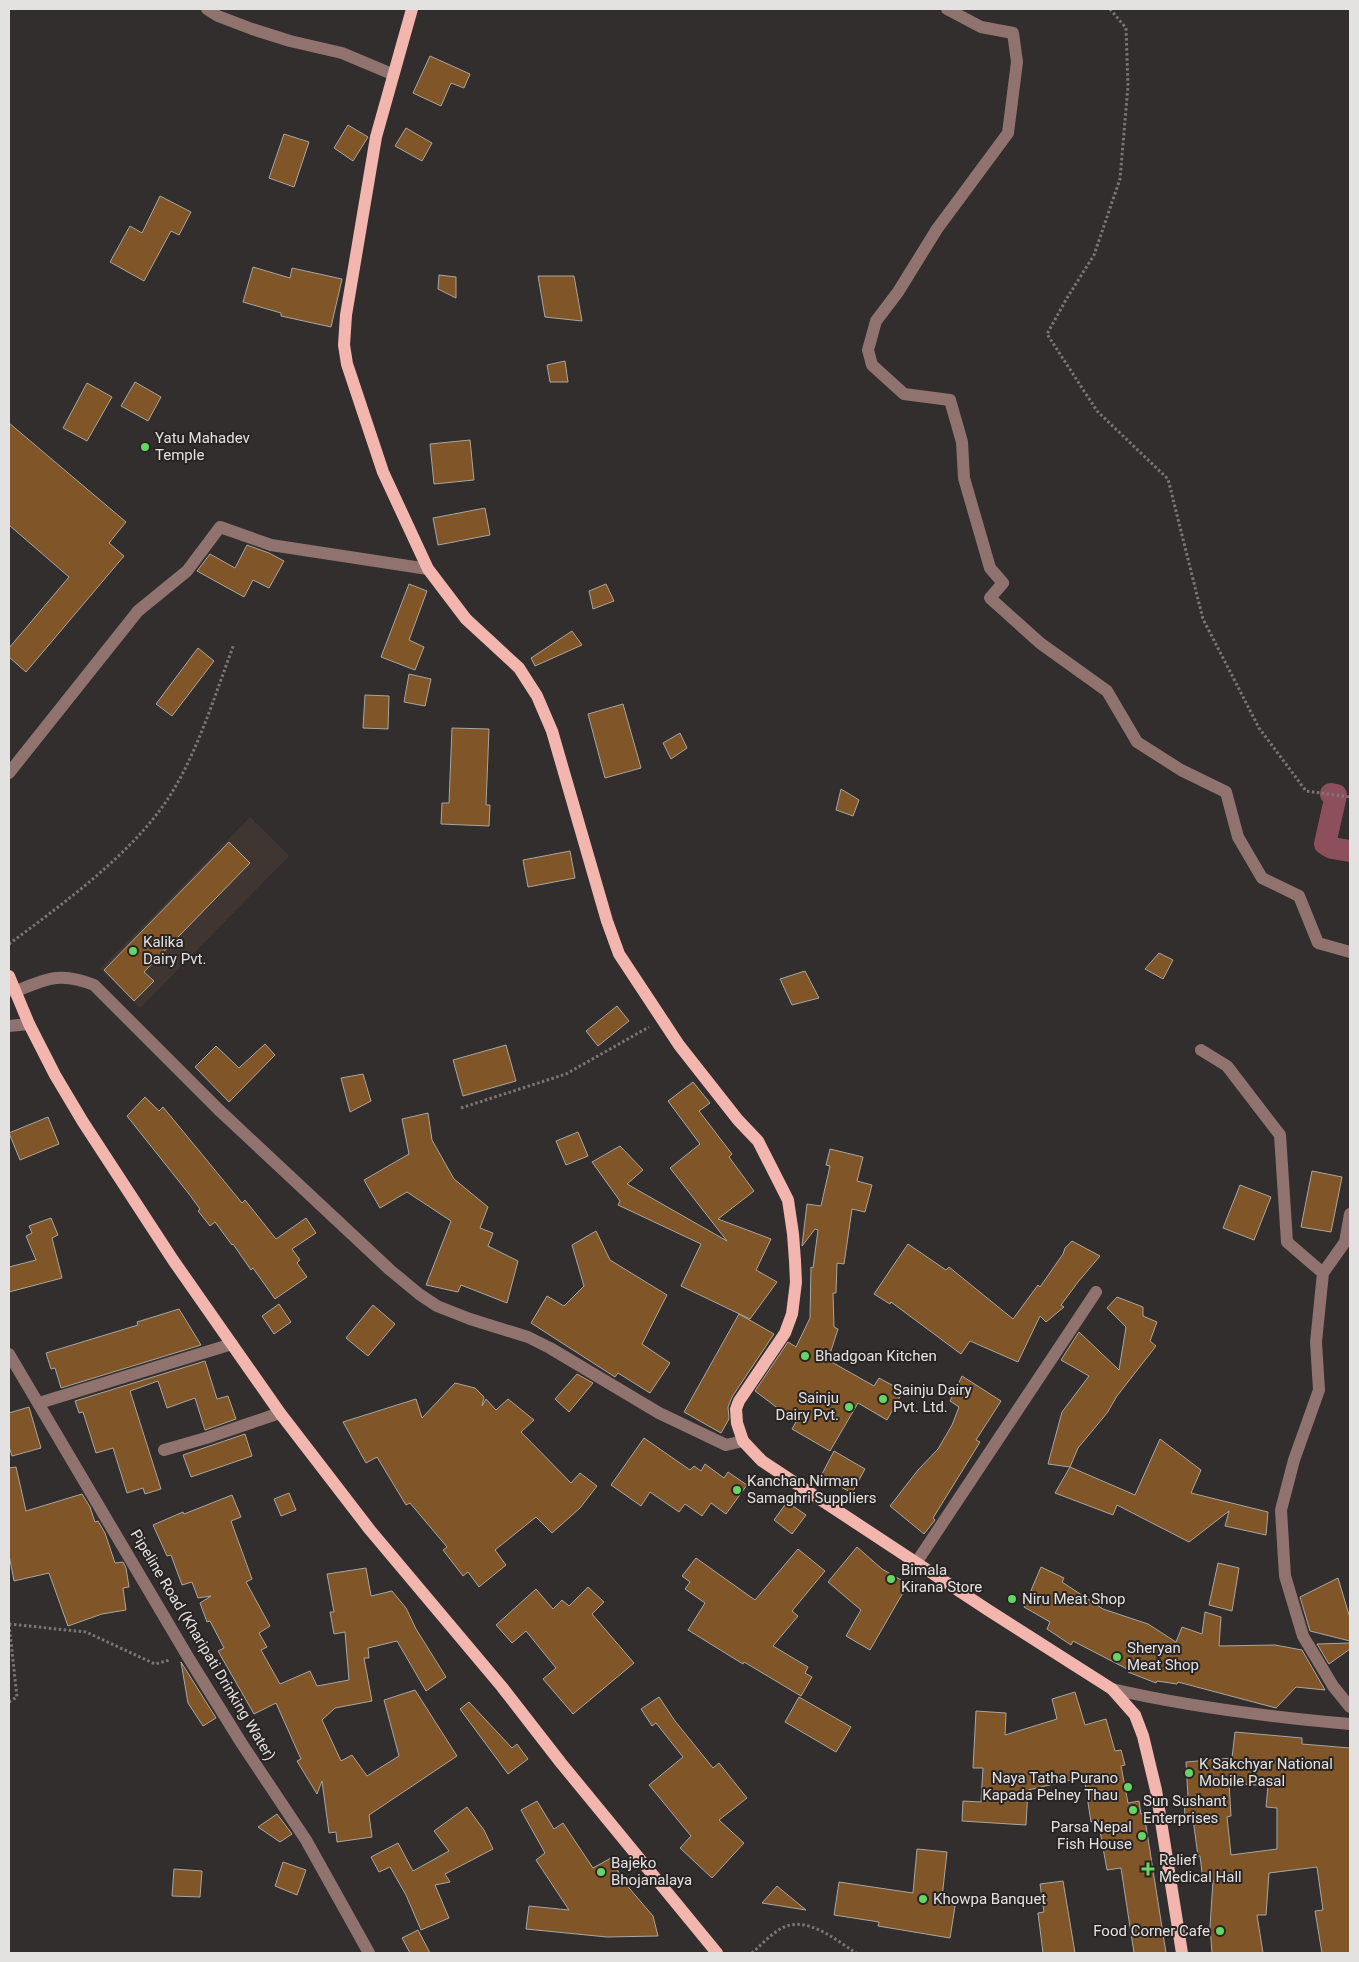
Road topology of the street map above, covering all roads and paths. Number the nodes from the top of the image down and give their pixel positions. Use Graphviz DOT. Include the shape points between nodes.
graph roads {
  1 [pos="207,9"];
  2 [pos="412,9"];
  3 [pos="948,9"];
  4 [pos="1110,9"];
  5 [pos="392,74"];
  6 [pos="428,569"];
  7 [pos="234,644"];
  8 [pos="9,773"];
  9 [pos="1350,797"];
  10 [pos="9,944"];
  11 [pos="1350,952"];
  12 [pos="9,976"];
  13 [pos="14,992"];
  14 [pos="663,1019"];
  15 [pos="29,1024"];
  16 [pos="9,1026"];
  17 [pos="1201,1050"];
  18 [pos="461,1108"];
  19 [pos="1350,1214"];
  20 [pos="1324,1273"];
  21 [pos="1096,1292"];
  22 [pos="232,1344"];
  23 [pos="9,1354"];
  24 [pos="39,1403"];
  25 [pos="280,1413"];
  26 [pos="743,1442"];
  27 [pos="164,1450"];
  28 [pos="916,1563"];
  29 [pos="9,1624"];
  30 [pos="188,1657"];
  31 [pos="1112,1689"];
  32 [pos="9,1702"];
  33 [pos="1350,1707"];
  34 [pos="1350,1724"];
  35 [pos="369,1953"];
  36 [pos="718,1953"];
  37 [pos="752,1953"];
  38 [pos="856,1953"];
  39 [pos="1182,1953"];
  1 -- 5 [label="street" via="252,30 342,53"];
  2 -- 5 [label="main road"];
  3 -- 11 [label="street" via="981,27 1013,33 1017,62 1008,134 937,230 876,321 868,350 872,365 904,394 950,400 962,442 964,478 990,568 1003,583 990,598 1040,643 1107,691 1137,742 1181,770 1226,792 1238,837 1262,878 1299,896 1318,942"];
  4 -- 9 [label="path" via="1126,28 1128,86 1120,179 1094,255 1047,334 1097,411 1168,479 1203,619 1259,728 1306,791"];
  5 -- 6 [label="main road" via="376,137 346,315 344,345 347,364 383,472"];
  6 -- 8 [label="street" via="271,544 220,527 187,571 138,611"];
  6 -- 14 [label="main road" via="466,619 519,668 537,696 552,731 619,954"];
  7 -- 10 [label="path" via="194,746 160,809 134,842 55,910"];
  12 -- 13 [label="main road"];
  13 -- 15 [label="main road"];
  13 -- 26 [label="street" via="50,978 68,977 94,985 219,1110 419,1294 449,1312 528,1337 659,1414 726,1445"];
  14 -- 18 [label="path" via="566,1074"];
  14 -- 26 [label="main road" via="679,1045 758,1141 788,1200 796,1282 792,1314 785,1333 739,1401 736,1416"];
  15 -- 16 [label="street"];
  15 -- 22 [label="main road" via="83,1122"];
  17 -- 20 [label="street" via="1227,1066 1280,1135 1287,1242"];
  19 -- 20 [label="street" via="1345,1242"];
  20 -- 33 [label="street" via="1316,1342 1319,1390 1294,1460 1281,1510 1285,1576 1303,1636 1333,1686"];
  21 -- 28 [label="street"];
  22 -- 24 [label="street"];
  22 -- 25 [label="main road"];
  23 -- 24 [label="street, Pipeline Road (Kharipati Drinking Water)"];
  24 -- 30 [label="street, Pipeline Road (Kharipati Drinking Water)"];
  25 -- 27 [label="street"];
  25 -- 36 [label="main road" via="370,1530"];
  26 -- 28 [label="main road" via="762,1461"];
  28 -- 31 [label="main road"];
  29 -- 30 [label="path" via="86,1632 155,1664"];
  29 -- 32 [label="path" via="17,1697"];
  30 -- 35 [label="street, Pipeline Road (Kharipati Drinking Water)" via="306,1840"];
  31 -- 34 [label="street" via="1272,1718"];
  31 -- 39 [label="main road" via="1135,1715 1144,1736 1156,1790"];
  37 -- 38 [label="path" via="782,1928 795,1924 811,1926"];
}
